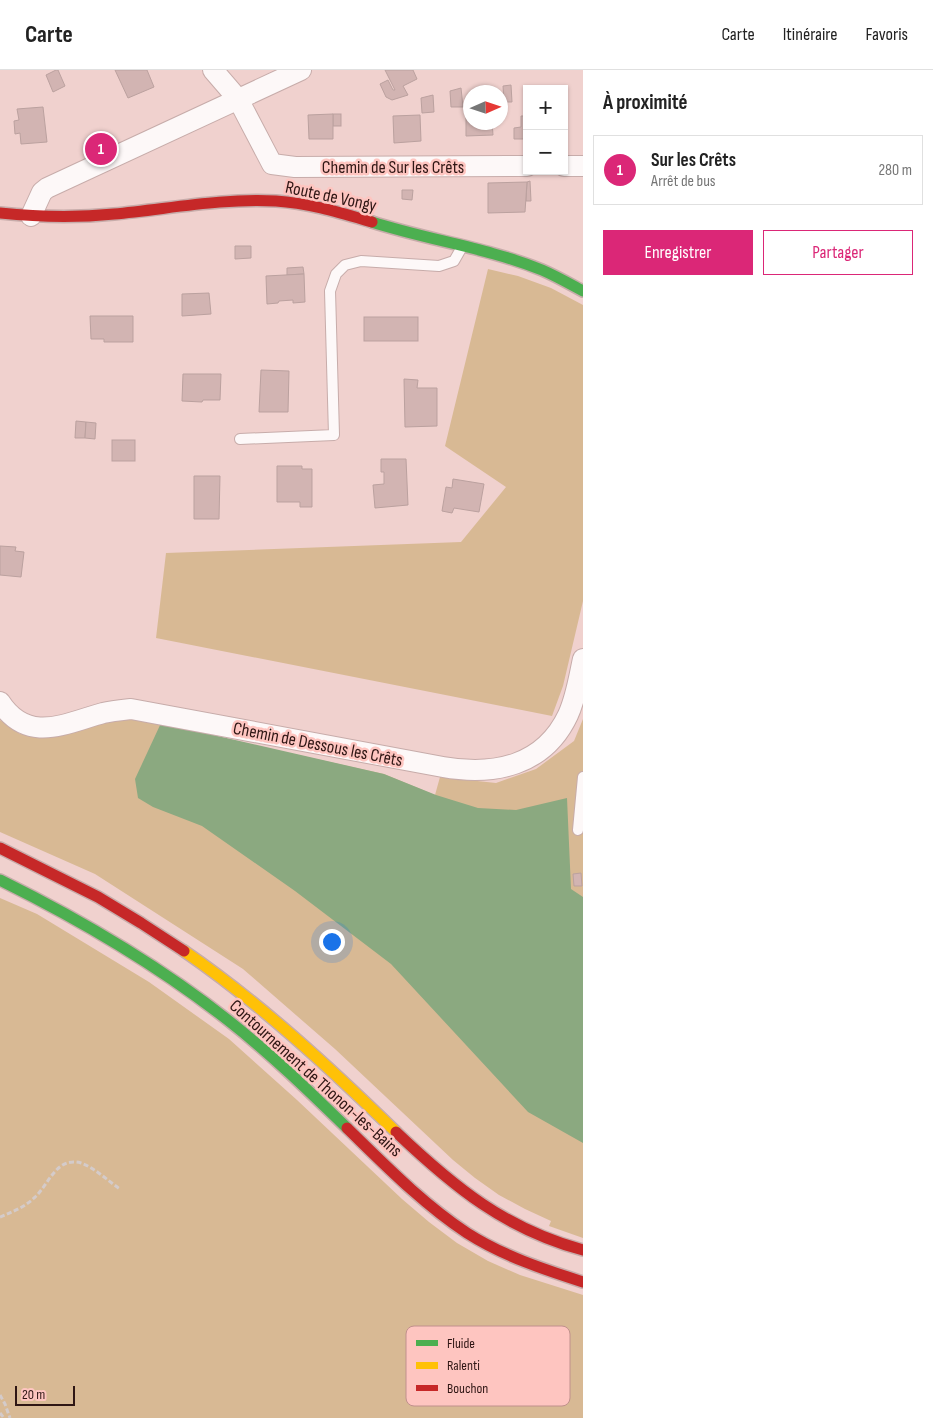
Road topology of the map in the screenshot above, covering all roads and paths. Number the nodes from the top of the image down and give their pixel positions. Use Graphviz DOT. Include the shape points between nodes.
graph roads {
  1 [pos="213,70"];
  2 [pos="300,70"];
  3 [pos="238,99"];
  4 [pos="523,166"];
  5 [pos="568,166"];
  6 [pos="583,166"];
  7 [pos="0,213"];
  8 [pos="31,216"];
  9 [pos="462,247"];
  10 [pos="581,286"];
  11 [pos="240,439"];
  12 [pos="583,666"];
  13 [pos="0,702"];
  14 [pos="583,777"];
  15 [pos="578,830"];
  16 [pos="0,848"];
  17 [pos="0,880"];
  18 [pos="120,1189"];
  19 [pos="0,1217"];
  20 [pos="583,1250"];
  21 [pos="583,1282"];
  22 [pos="0,1396"];
  23 [pos="0,1414"];
  24 [pos="4,1418"];
  25 [pos="10,1418"];
  1 -- 3 [label="street"];
  2 -- 3 [label="street"];
  3 -- 4 [label="street, Chemin de Sur les Crêts" via="272,164 295,167"];
  3 -- 8 [label="street" via="47,188"];
  5 -- 6 [label="street"];
  7 -- 8 [label="main road, Route de Vongy"];
  8 -- 9 [label="main road, Route de Vongy" via="98,215 208,203 276,201 331,210"];
  9 -- 10 [label="main road, Route de Vongy" via="526,264"];
  9 -- 11 [label="lane" via="454,261 438,266 360,261 345,265 336,274 330,291 334,435"];
  12 -- 13 [label="street, Chemin de Dessous les Crêts" via="569,714 545,748 510,766 488,770 460,770 131,710 41,728 16,718"];
  14 -- 15 [label="lane"];
  16 -- 20 [label="main road, Contournement de Thonon-les-Bains" via="98,897 229,983 321,1060 463,1192 528,1231"];
  17 -- 21 [label="main road, Contournement de Thonon-les-Bains" via="112,939 208,1005 286,1069 453,1224 520,1261"];
  18 -- 19 [label="path" via="88,1167 70,1162 55,1171 35,1198"];
  22 -- 25 [label="path"];
  23 -- 24 [label="path"];
}
